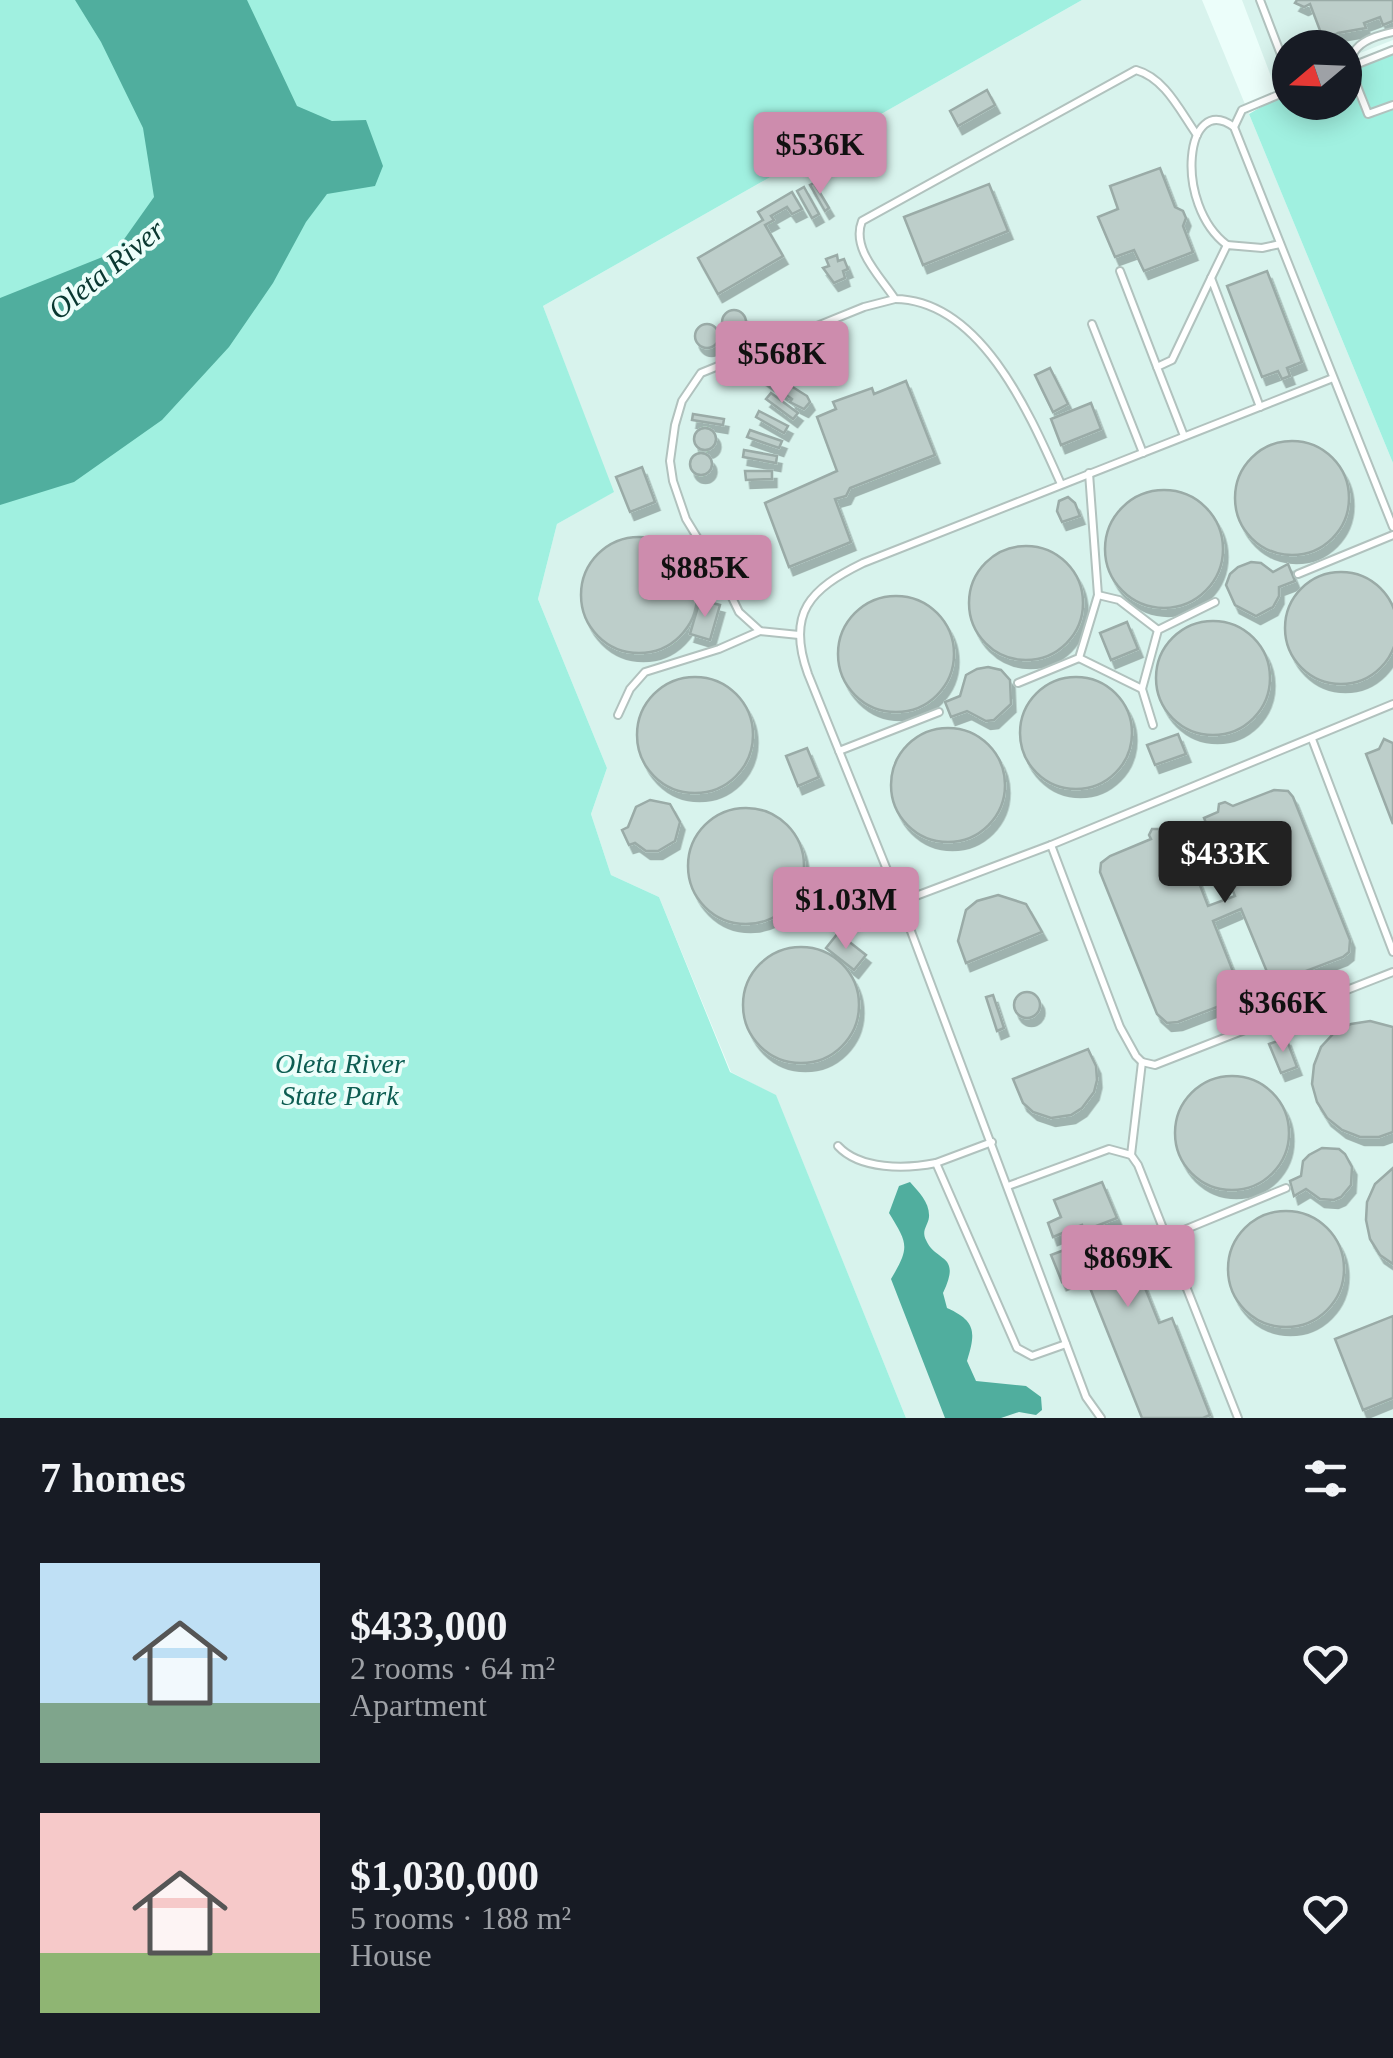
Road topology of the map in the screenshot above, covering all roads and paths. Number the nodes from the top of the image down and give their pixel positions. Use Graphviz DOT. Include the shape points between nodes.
graph roads {
  1 [pos="1260,0"];
  2 [pos="1272,31"];
  3 [pos="1393,32"];
  4 [pos="1362,40"];
  5 [pos="1393,50"];
  6 [pos="1362,62"];
  7 [pos="1272,98"];
  8 [pos="1362,100"];
  9 [pos="1393,105"];
  10 [pos="1234,127"];
  11 [pos="1197,134"];
  12 [pos="1227,244"];
  13 [pos="1280,244"];
  14 [pos="1120,271"];
  15 [pos="1211,278"];
  16 [pos="895,299"];
  17 [pos="1092,324"];
  18 [pos="1157,367"];
  19 [pos="1333,378"];
  20 [pos="1260,406"];
  21 [pos="1184,436"];
  22 [pos="1142,453"];
  23 [pos="1089,473"];
  24 [pos="1062,484"];
  25 [pos="1393,526"];
  26 [pos="1393,535"];
  27 [pos="1298,574"];
  28 [pos="1098,596"];
  29 [pos="1215,602"];
  30 [pos="1158,630"];
  31 [pos="760,631"];
  32 [pos="798,635"];
  33 [pos="1079,658"];
  34 [pos="1018,683"];
  35 [pos="1142,689"];
  36 [pos="1393,704"];
  37 [pos="940,712"];
  38 [pos="618,715"];
  39 [pos="1153,725"];
  40 [pos="1312,739"];
  41 [pos="839,751"];
  42 [pos="1051,845"];
  43 [pos="900,902"];
  44 [pos="1393,952"];
  45 [pos="1393,972"];
  46 [pos="1142,1062"];
  47 [pos="992,1142"];
  48 [pos="838,1146"];
  49 [pos="1131,1155"];
  50 [pos="936,1163"];
  51 [pos="1008,1186"];
  52 [pos="1286,1188"];
  53 [pos="1166,1237"];
  54 [pos="1066,1344"];
  55 [pos="1101,1418"];
  56 [pos="1238,1418"];
  1 -- 2 [label="lane"];
  3 -- 4 [label="lane"];
  5 -- 6 [label="lane"];
  7 -- 10 [label="lane" via="1242,110"];
  8 -- 9 [label="lane" via="1368,114"];
  10 -- 11 [label="lane" via="1216,121"];
  10 -- 13 [label="lane"];
  11 -- 12 [label="lane" via="1192,189 1204,222"];
  11 -- 16 [label="lane" via="1153,76 1126,72 862,221 861,248"];
  12 -- 13 [label="lane"];
  12 -- 15 [label="lane"];
  13 -- 19 [label="lane"];
  14 -- 18 [label="lane"];
  15 -- 18 [label="lane" via="1172,360"];
  15 -- 20 [label="lane"];
  16 -- 24 [label="lane" via="942,312 987,352 1018,393"];
  16 -- 31 [label="lane" via="702,374 682,401 670,461 681,506 739,612"];
  17 -- 22 [label="lane"];
  18 -- 21 [label="lane"];
  19 -- 20 [label="lane"];
  19 -- 25 [label="lane"];
  20 -- 21 [label="lane"];
  21 -- 22 [label="lane"];
  22 -- 23 [label="lane"];
  23 -- 24 [label="lane"];
  23 -- 28 [label="lane"];
  24 -- 32 [label="lane" via="836,577 811,600"];
  26 -- 27 [label="lane"];
  28 -- 30 [label="lane" via="1119,600"];
  28 -- 33 [label="lane"];
  29 -- 30 [label="lane"];
  30 -- 35 [label="lane"];
  31 -- 32 [label="lane"];
  31 -- 38 [label="lane" via="645,672"];
  32 -- 41 [label="lane"];
  33 -- 34 [label="lane"];
  33 -- 35 [label="lane"];
  35 -- 39 [label="lane"];
  36 -- 40 [label="lane"];
  37 -- 41 [label="lane"];
  40 -- 42 [label="lane"];
  40 -- 44 [label="lane"];
  41 -- 43 [label="lane"];
  42 -- 43 [label="lane"];
  42 -- 46 [label="lane" via="1120,1026"];
  43 -- 47 [label="lane"];
  45 -- 46 [label="lane" via="1155,1065"];
  46 -- 49 [label="lane"];
  47 -- 50 [label="lane"];
  47 -- 51 [label="lane"];
  48 -- 50 [label="lane" via="872,1163"];
  49 -- 51 [label="lane" via="1108,1150"];
  49 -- 53 [label="lane"];
  50 -- 54 [label="lane" via="1018,1348 1032,1356"];
  51 -- 54 [label="lane"];
  52 -- 53 [label="lane"];
  53 -- 56 [label="lane"];
  54 -- 55 [label="lane"];
}
